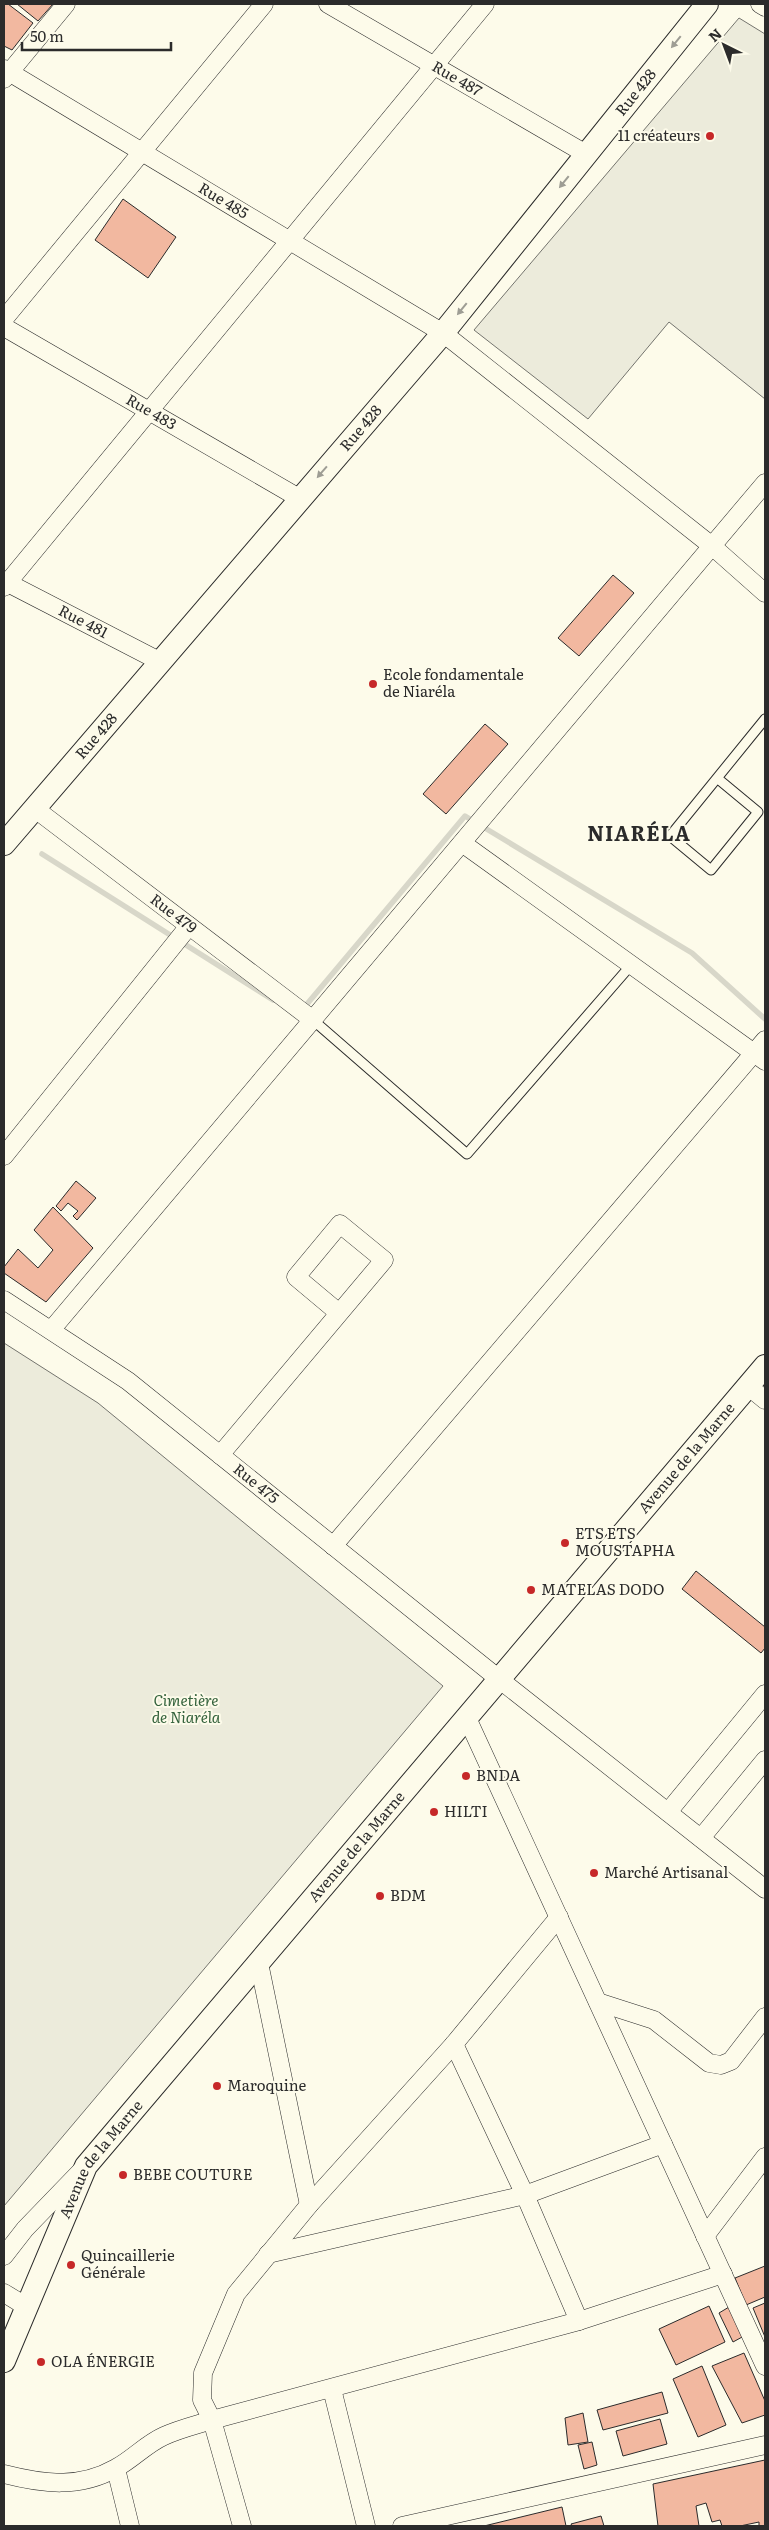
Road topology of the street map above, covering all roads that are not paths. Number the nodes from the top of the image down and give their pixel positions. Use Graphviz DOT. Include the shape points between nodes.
graph roads {
  1 [pos="66,4"];
  2 [pos="264,4"];
  3 [pos="328,4"];
  4 [pos="485,4"];
  5 [pos="707,4"];
  6 [pos="760,4"];
  7 [pos="765,7"];
  8 [pos="434,65"];
  9 [pos="6,73"];
  10 [pos="141,152"];
  11 [pos="586,154"];
  12 [pos="290,241"];
  13 [pos="4,319"];
  14 [pos="4,327"];
  15 [pos="443,332"];
  16 [pos="149,411"];
  17 [pos="765,482"];
  18 [pos="299,498"];
  19 [pos="712,546"];
  20 [pos="5,584"];
  21 [pos="765,593"];
  22 [pos="161,662"];
  23 [pos="765,719"];
  24 [pos="717,778"];
  25 [pos="34,808"];
  26 [pos="7,833"];
  27 [pos="462,843"];
  28 [pos="189,926"];
  29 [pos="632,964"];
  30 [pos="313,1020"];
  31 [pos="762,1051"];
  32 [pos="4,1156"];
  33 [pos="4,1300"];
  34 [pos="339,1313"];
  35 [pos="52,1329"];
  36 [pos="765,1366"];
  37 [pos="757,1393"];
  38 [pos="220,1455"];
  39 [pos="333,1546"];
  40 [pos="500,1679"];
  41 [pos="765,1694"];
  42 [pos="467,1718"];
  43 [pos="765,1760"];
  44 [pos="668,1812"];
  45 [pos="701,1838"];
  46 [pos="765,1888"];
  47 [pos="559,1917"];
  48 [pos="259,1963"];
  49 [pos="598,2002"];
  50 [pos="765,2017"];
  51 [pos="454,2044"];
  52 [pos="663,2144"];
  53 [pos="765,2157"];
  54 [pos="86,2166"];
  55 [pos="525,2195"];
  56 [pos="309,2205"];
  57 [pos="705,2236"];
  58 [pos="268,2254"];
  59 [pos="4,2256"];
  60 [pos="723,2274"];
  61 [pos="4,2294"];
  62 [pos="27,2307"];
  63 [pos="579,2321"];
  64 [pos="4,2362"];
  65 [pos="765,2366"];
  66 [pos="332,2389"];
  67 [pos="212,2420"];
  68 [pos="765,2445"];
  69 [pos="116,2469"];
  70 [pos="4,2474"];
  71 [pos="130,2526"];
  72 [pos="242,2526"];
  73 [pos="366,2526"];
  74 [pos="402,2526"];
  1 -- 9 [label="street"];
  2 -- 10 [label="street"];
  3 -- 8 [label="street, Rue 487"];
  4 -- 8 [label="street"];
  5 -- 11 [label="street, Rue 428, one-way"];
  6 -- 7 [label="street"];
  8 -- 11 [label="street, Rue 487"];
  8 -- 12 [label="street"];
  9 -- 10 [label="street, Rue 485"];
  10 -- 12 [label="street, Rue 485"];
  10 -- 13 [label="street"];
  11 -- 15 [label="street, Rue 428, one-way"];
  12 -- 15 [label="street, Rue 485"];
  12 -- 16 [label="street"];
  14 -- 16 [label="street, Rue 483"];
  15 -- 18 [label="street, Rue 428, one-way"];
  15 -- 19 [label="street, Rue 485"];
  16 -- 18 [label="street, Rue 483"];
  16 -- 20 [label="street"];
  17 -- 19 [label="street"];
  18 -- 22 [label="street, Rue 428"];
  19 -- 21 [label="street, Rue 485"];
  19 -- 27 [label="street"];
  20 -- 22 [label="street, Rue 481"];
  22 -- 25 [label="street, Rue 428"];
  23 -- 24 [label="lane"];
  24 -- 24 [label="lane" via="670,836 711,870 758,812"];
  25 -- 26 [label="street, Rue 428"];
  25 -- 28 [label="street, Rue 479"];
  27 -- 29 [label="street"];
  27 -- 30 [label="street"];
  28 -- 30 [label="street, Rue 479"];
  28 -- 32 [label="street"];
  29 -- 30 [label="lane" via="466,1154"];
  29 -- 31 [label="street"];
  30 -- 35 [label="street"];
  31 -- 39 [label="street"];
  33 -- 35 [label="street, Rue 475"];
  34 -- 34 [label="street" via="296,1277 340,1224 384,1260"];
  34 -- 38 [label="street"];
  35 -- 38 [label="street, Rue 475" via="128,1381"];
  36 -- 37 [label="street, Avenue de la Marne"];
  37 -- 40 [label="street, Avenue de la Marne"];
  38 -- 39 [label="street, Rue 475"];
  39 -- 40 [label="street, Rue 475"];
  40 -- 42 [label="street, Avenue de la Marne"];
  40 -- 44 [label="street, Rue 475"];
  41 -- 44 [label="street"];
  42 -- 47 [label="street"];
  42 -- 48 [label="street, Avenue de la Marne"];
  43 -- 45 [label="street"];
  44 -- 45 [label="street, Rue 475"];
  45 -- 46 [label="street, Rue 475"];
  47 -- 49 [label="street"];
  47 -- 51 [label="street"];
  48 -- 54 [label="street, Avenue de la Marne"];
  48 -- 56 [label="street"];
  49 -- 50 [label="street" via="654,2020 709,2063 721,2065 731,2061"];
  49 -- 52 [label="street"];
  51 -- 55 [label="street"];
  51 -- 56 [label="street"];
  52 -- 55 [label="street"];
  52 -- 57 [label="street"];
  53 -- 57 [label="street"];
  54 -- 59 [label="street" via="25,2229"];
  54 -- 62 [label="street, Avenue de la Marne"];
  55 -- 58 [label="street"];
  55 -- 63 [label="street"];
  56 -- 58 [label="street"];
  57 -- 60 [label="street"];
  58 -- 67 [label="street" via="236,2294 203,2373 202,2400"];
  60 -- 63 [label="street"];
  60 -- 65 [label="street"];
  61 -- 62 [label="street"];
  62 -- 64 [label="street, Avenue de la Marne"];
  63 -- 66 [label="street"];
  66 -- 67 [label="street"];
  66 -- 73 [label="street"];
  67 -- 69 [label="street" via="164,2436"];
  67 -- 72 [label="street"];
  68 -- 74 [label="street"];
  69 -- 70 [label="street" via="60,2484 36,2483"];
  69 -- 71 [label="street"];
}
